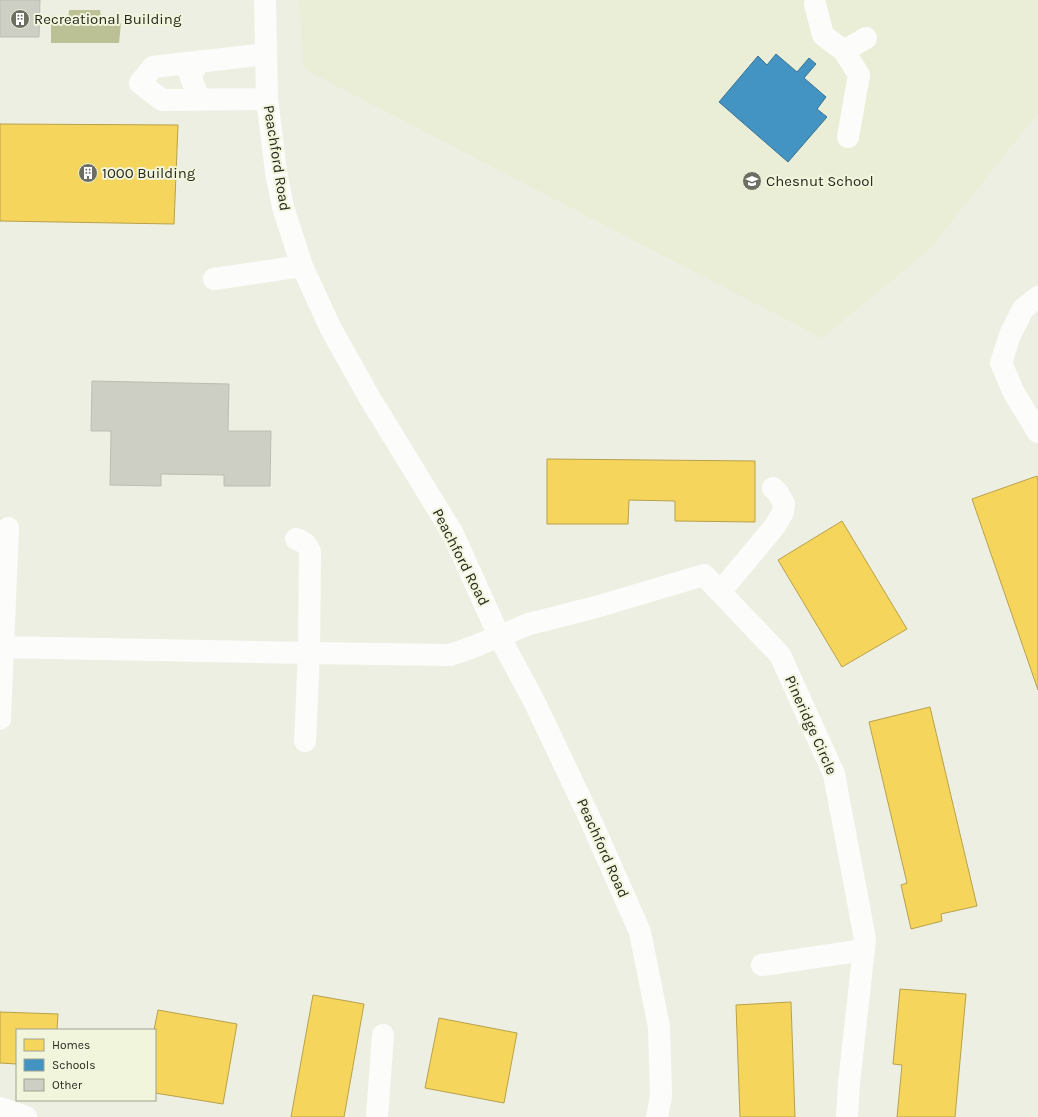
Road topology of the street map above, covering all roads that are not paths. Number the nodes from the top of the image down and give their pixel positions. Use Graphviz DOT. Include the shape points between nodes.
graph roads {
  1 [pos="265,0"];
  2 [pos="815,4"];
  3 [pos="866,38"];
  4 [pos="844,51"];
  5 [pos="266,54"];
  6 [pos="200,61"];
  7 [pos="199,99"];
  8 [pos="267,99"];
  9 [pos="848,137"];
  10 [pos="302,266"];
  11 [pos="214,278"];
  12 [pos="1038,298"];
  13 [pos="1032,406"];
  14 [pos="1038,432"];
  15 [pos="773,488"];
  16 [pos="8,528"];
  17 [pos="296,539"];
  18 [pos="720,592"];
  19 [pos="500,636"];
  20 [pos="2,647"];
  21 [pos="309,653"];
  22 [pos="0,719"];
  23 [pos="305,741"];
  24 [pos="864,950"];
  25 [pos="762,965"];
  26 [pos="383,1035"];
  27 [pos="0,1108"];
  28 [pos="26,1117"];
  29 [pos="377,1117"];
  30 [pos="657,1117"];
  31 [pos="848,1117"];
  1 -- 5 [label="street, Peachford Road"];
  2 -- 4 [label="street" via="823,35"];
  3 -- 4 [label="street"];
  4 -- 9 [label="street" via="859,75"];
  5 -- 6 [label="street"];
  5 -- 8 [label="street, Peachford Road"];
  6 -- 7 [label="street" via="190,75"];
  6 -- 7 [label="street" via="153,67 140,83 162,100"];
  7 -- 8 [label="street"];
  8 -- 10 [label="street, Peachford Road" via="283,207"];
  10 -- 11 [label="street"];
  10 -- 19 [label="street, Peachford Road" via="331,329 453,534"];
  12 -- 13 [label="street" via="1023,309 1010,335 1001,363 1014,392"];
  13 -- 14 [label="street"];
  15 -- 18 [label="street" via="784,504 783,512 775,526"];
  16 -- 20 [label="street"];
  17 -- 21 [label="street" via="308,546 310,552"];
  18 -- 19 [label="street, Pineridge Circle" via="704,575 596,607 548,618"];
  18 -- 24 [label="street, Pineridge Circle" via="780,655 834,774 865,939"];
  19 -- 21 [label="street" via="450,655"];
  19 -- 30 [label="street, Peachford Road" via="583,804 640,932 659,1027 660,1096"];
  20 -- 21 [label="street"];
  20 -- 22 [label="street"];
  21 -- 23 [label="street"];
  24 -- 25 [label="street"];
  24 -- 31 [label="street, Pineridge Circle" via="849,1083"];
  26 -- 29 [label="street"];
  27 -- 28 [label="street"];
}
